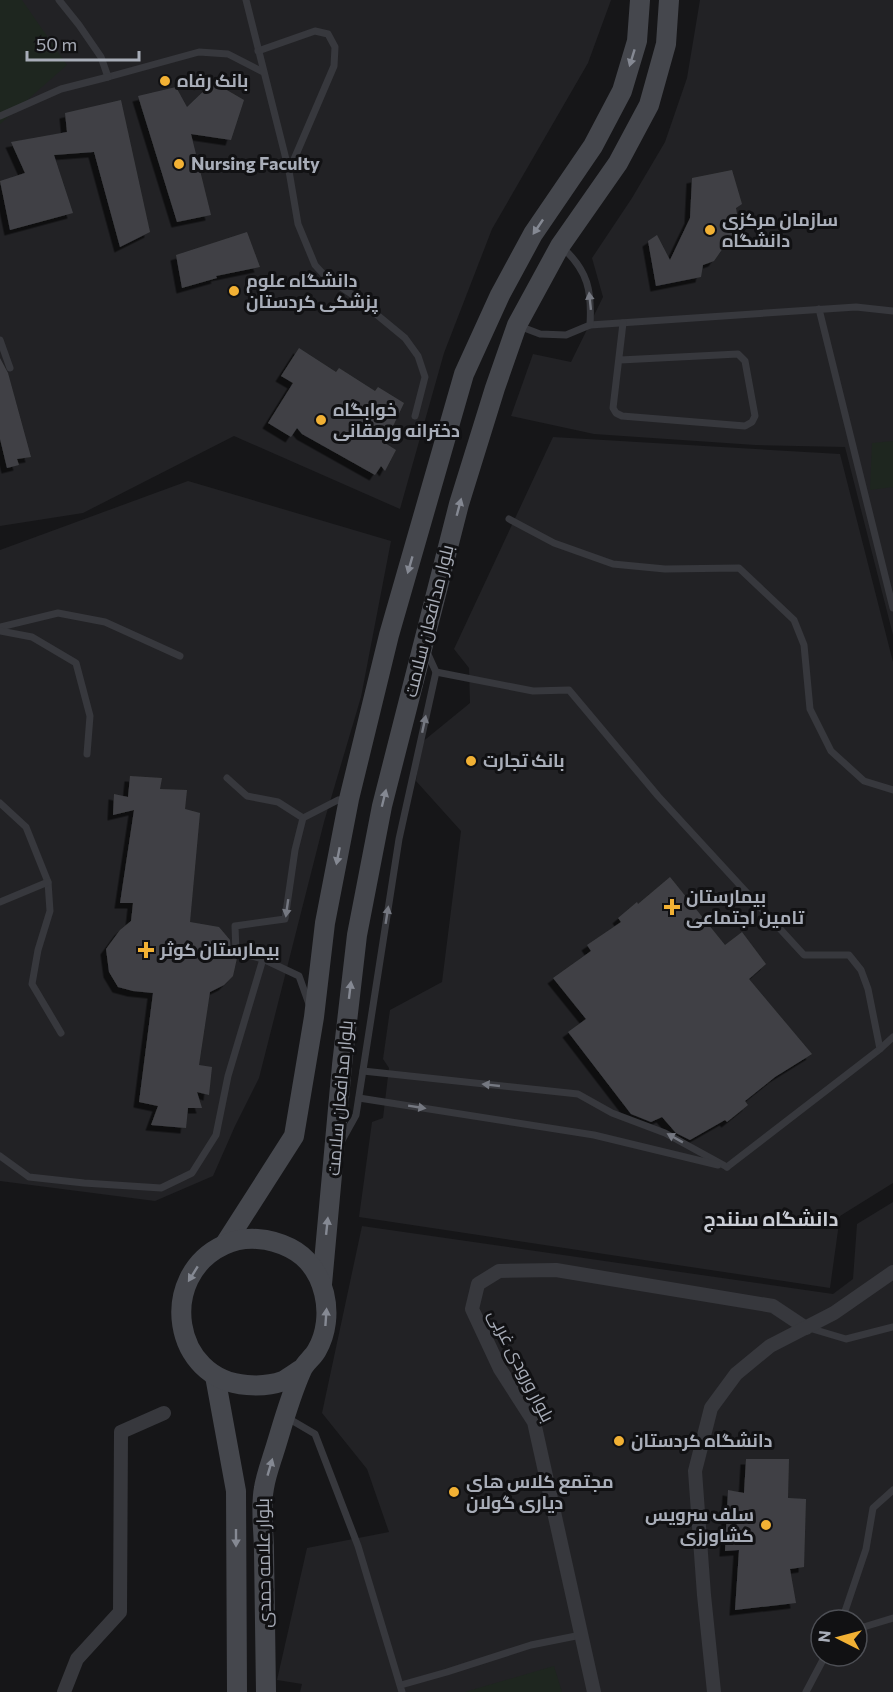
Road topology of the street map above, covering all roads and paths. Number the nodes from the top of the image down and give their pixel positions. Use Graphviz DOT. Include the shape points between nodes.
graph roads {
  1 [pos="59,0"];
  2 [pos="246,0"];
  3 [pos="640,0"];
  4 [pos="669,0"];
  5 [pos="258,51"];
  6 [pos="263,72"];
  7 [pos="108,77"];
  8 [pos="0,116"];
  9 [pos="289,171"];
  10 [pos="561,246"];
  11 [pos="819,309"];
  12 [pos="893,311"];
  13 [pos="623,323"];
  14 [pos="590,324"];
  15 [pos="517,326"];
  16 [pos="0,340"];
  17 [pos="620,360"];
  18 [pos="10,368"];
  19 [pos="415,416"];
  20 [pos="509,519"];
  21 [pos="893,608"];
  22 [pos="0,629"];
  23 [pos="424,644"];
  24 [pos="180,656"];
  25 [pos="436,672"];
  26 [pos="87,754"];
  27 [pos="227,778"];
  28 [pos="893,790"];
  29 [pos="349,799"];
  30 [pos="0,803"];
  31 [pos="303,818"];
  32 [pos="48,882"];
  33 [pos="0,902"];
  34 [pos="263,959"];
  35 [pos="314,1017"];
  36 [pos="62,1034"];
  37 [pos="893,1037"];
  38 [pos="880,1049"];
  39 [pos="363,1071"];
  40 [pos="359,1098"];
  41 [pos="334,1155"];
  42 [pos="0,1156"];
  43 [pos="727,1167"];
  44 [pos="225,1244"];
  45 [pos="893,1272"];
  46 [pos="322,1284"];
  47 [pos="893,1327"];
  48 [pos="807,1328"];
  49 [pos="302,1369"];
  50 [pos="215,1376"];
  51 [pos="164,1413"];
  52 [pos="285,1416"];
  53 [pos="893,1490"];
  54 [pos="846,1608"];
  55 [pos="893,1617"];
  56 [pos="869,1625"];
  57 [pos="581,1635"];
  58 [pos="819,1668"];
  59 [pos="401,1688"];
  60 [pos="64,1692"];
  61 [pos="237,1692"];
  62 [pos="266,1692"];
  63 [pos="594,1692"];
  64 [pos="714,1692"];
  65 [pos="806,1692"];
  1 -- 7 [label="lane" via="100,57"];
  2 -- 5 [label="lane"];
  3 -- 29 [label="main road, بلوار مدافعان سلامت, one-way" via="637,41 622,91 593,146 533,234 464,374 389,635"];
  4 -- 10 [label="main road, بلوار مدافعان سلامت" via="666,44 649,105 618,163"];
  5 -- 6 [label="lane"];
  5 -- 9 [label="lane" via="315,31 328,34 335,47 334,66"];
  6 -- 7 [label="lane" via="228,54 199,52"];
  6 -- 9 [label="lane"];
  7 -- 8 [label="lane" via="61,89"];
  9 -- 19 [label="lane" via="298,224 315,265 405,338 418,356 425,377"];
  14 -- 10 [label="lane, one-way" via="591,300 584,273"];
  10 -- 15 [label="main road, بلوار مدافعان سلامت"];
  11 -- 12 [label="lane"];
  11 -- 13 [label="lane"];
  11 -- 21 [label="lane"];
  13 -- 14 [label="lane"];
  13 -- 17 [label="lane"];
  14 -- 15 [label="lane" via="566,335 540,334"];
  23 -- 15 [label="main road, بلوار مدافعان سلامت, one-way" via="459,504"];
  16 -- 18 [label="lane"];
  17 -- 17 [label="lane" via="614,408 622,416 745,426 755,416 745,361 738,354"];
  20 -- 28 [label="lane" via="554,543 613,564 665,569 739,568 794,620 804,645 810,709 831,751 864,781"];
  22 -- 24 [label="lane" via="58,613 105,622"];
  22 -- 26 [label="lane" via="32,637 76,663 90,716"];
  23 -- 25 [label="lane"];
  41 -- 23 [label="main road, بلوار مدافعان سلامت, one-way" via="357,935 382,806"];
  25 -- 38 [label="lane" via="534,691 569,690 658,796 804,955 849,955 861,970 868,989"];
  39 -- 25 [label="lane, one-way" via="399,839"];
  27 -- 31 [label="lane" via="247,795 278,802"];
  29 -- 31 [label="lane" via="338,800"];
  29 -- 35 [label="main road, بلوار مدافعان سلامت, one-way" via="325,923"];
  30 -- 32 [label="lane" via="26,827"];
  31 -- 34 [label="lane, one-way" via="285,919 235,926 236,952"];
  32 -- 33 [label="lane"];
  32 -- 36 [label="lane" via="50,911 32,984"];
  34 -- 35 [label="lane" via="299,976"];
  34 -- 42 [label="lane" via="228,1076 216,1135 192,1173 161,1188 84,1183 29,1177"];
  35 -- 44 [label="main road, بلوار مدافعان سلامت" via="294,1136"];
  37 -- 38 [label="lane"];
  38 -- 43 [label="lane"];
  39 -- 40 [label="lane"];
  43 -- 39 [label="lane, one-way" via="665,1133 612,1113 578,1094"];
  40 -- 41 [label="lane" via="356,1115"];
  40 -- 43 [label="lane, one-way" via="594,1135"];
  46 -- 41 [label="main road, بلوار مدافعان سلامت, one-way"];
  44 -- 46 [label="main road" via="270,1240 292,1249 309,1264"];
  44 -- 50 [label="main road, one-way" via="205,1256 190,1274 182,1296 180,1319 185,1341 198,1361"];
  45 -- 48 [label="street"];
  49 -- 46 [label="main road, one-way" via="317,1351 326,1329 327,1306"];
  47 -- 48 [label="lane" via="846,1339"];
  48 -- 57 [label="street, بلوار ورودی غربی" via="772,1305 556,1270 499,1271 478,1284 472,1309 500,1369 534,1422"];
  48 -- 64 [label="street" via="770,1346 736,1374 711,1408 695,1470"];
  49 -- 50 [label="main road" via="282,1381 260,1386 237,1385"];
  49 -- 52 [label="main road, بلوار علامه حمدی"];
  50 -- 61 [label="main road, بلوار علامه حمدی, one-way" via="236,1491"];
  51 -- 60 [label="street" via="121,1432 120,1612 77,1659"];
  52 -- 59 [label="lane" via="315,1434 358,1546"];
  62 -- 52 [label="main road, بلوار علامه حمدی, one-way" via="263,1490"];
  53 -- 54 [label="lane" via="873,1508 866,1549"];
  55 -- 56 [label="lane"];
  57 -- 59 [label="lane" via="531,1645"];
  57 -- 63 [label="street, بلوار ورودی غربی"];
  58 -- 65 [label="lane"];
}
